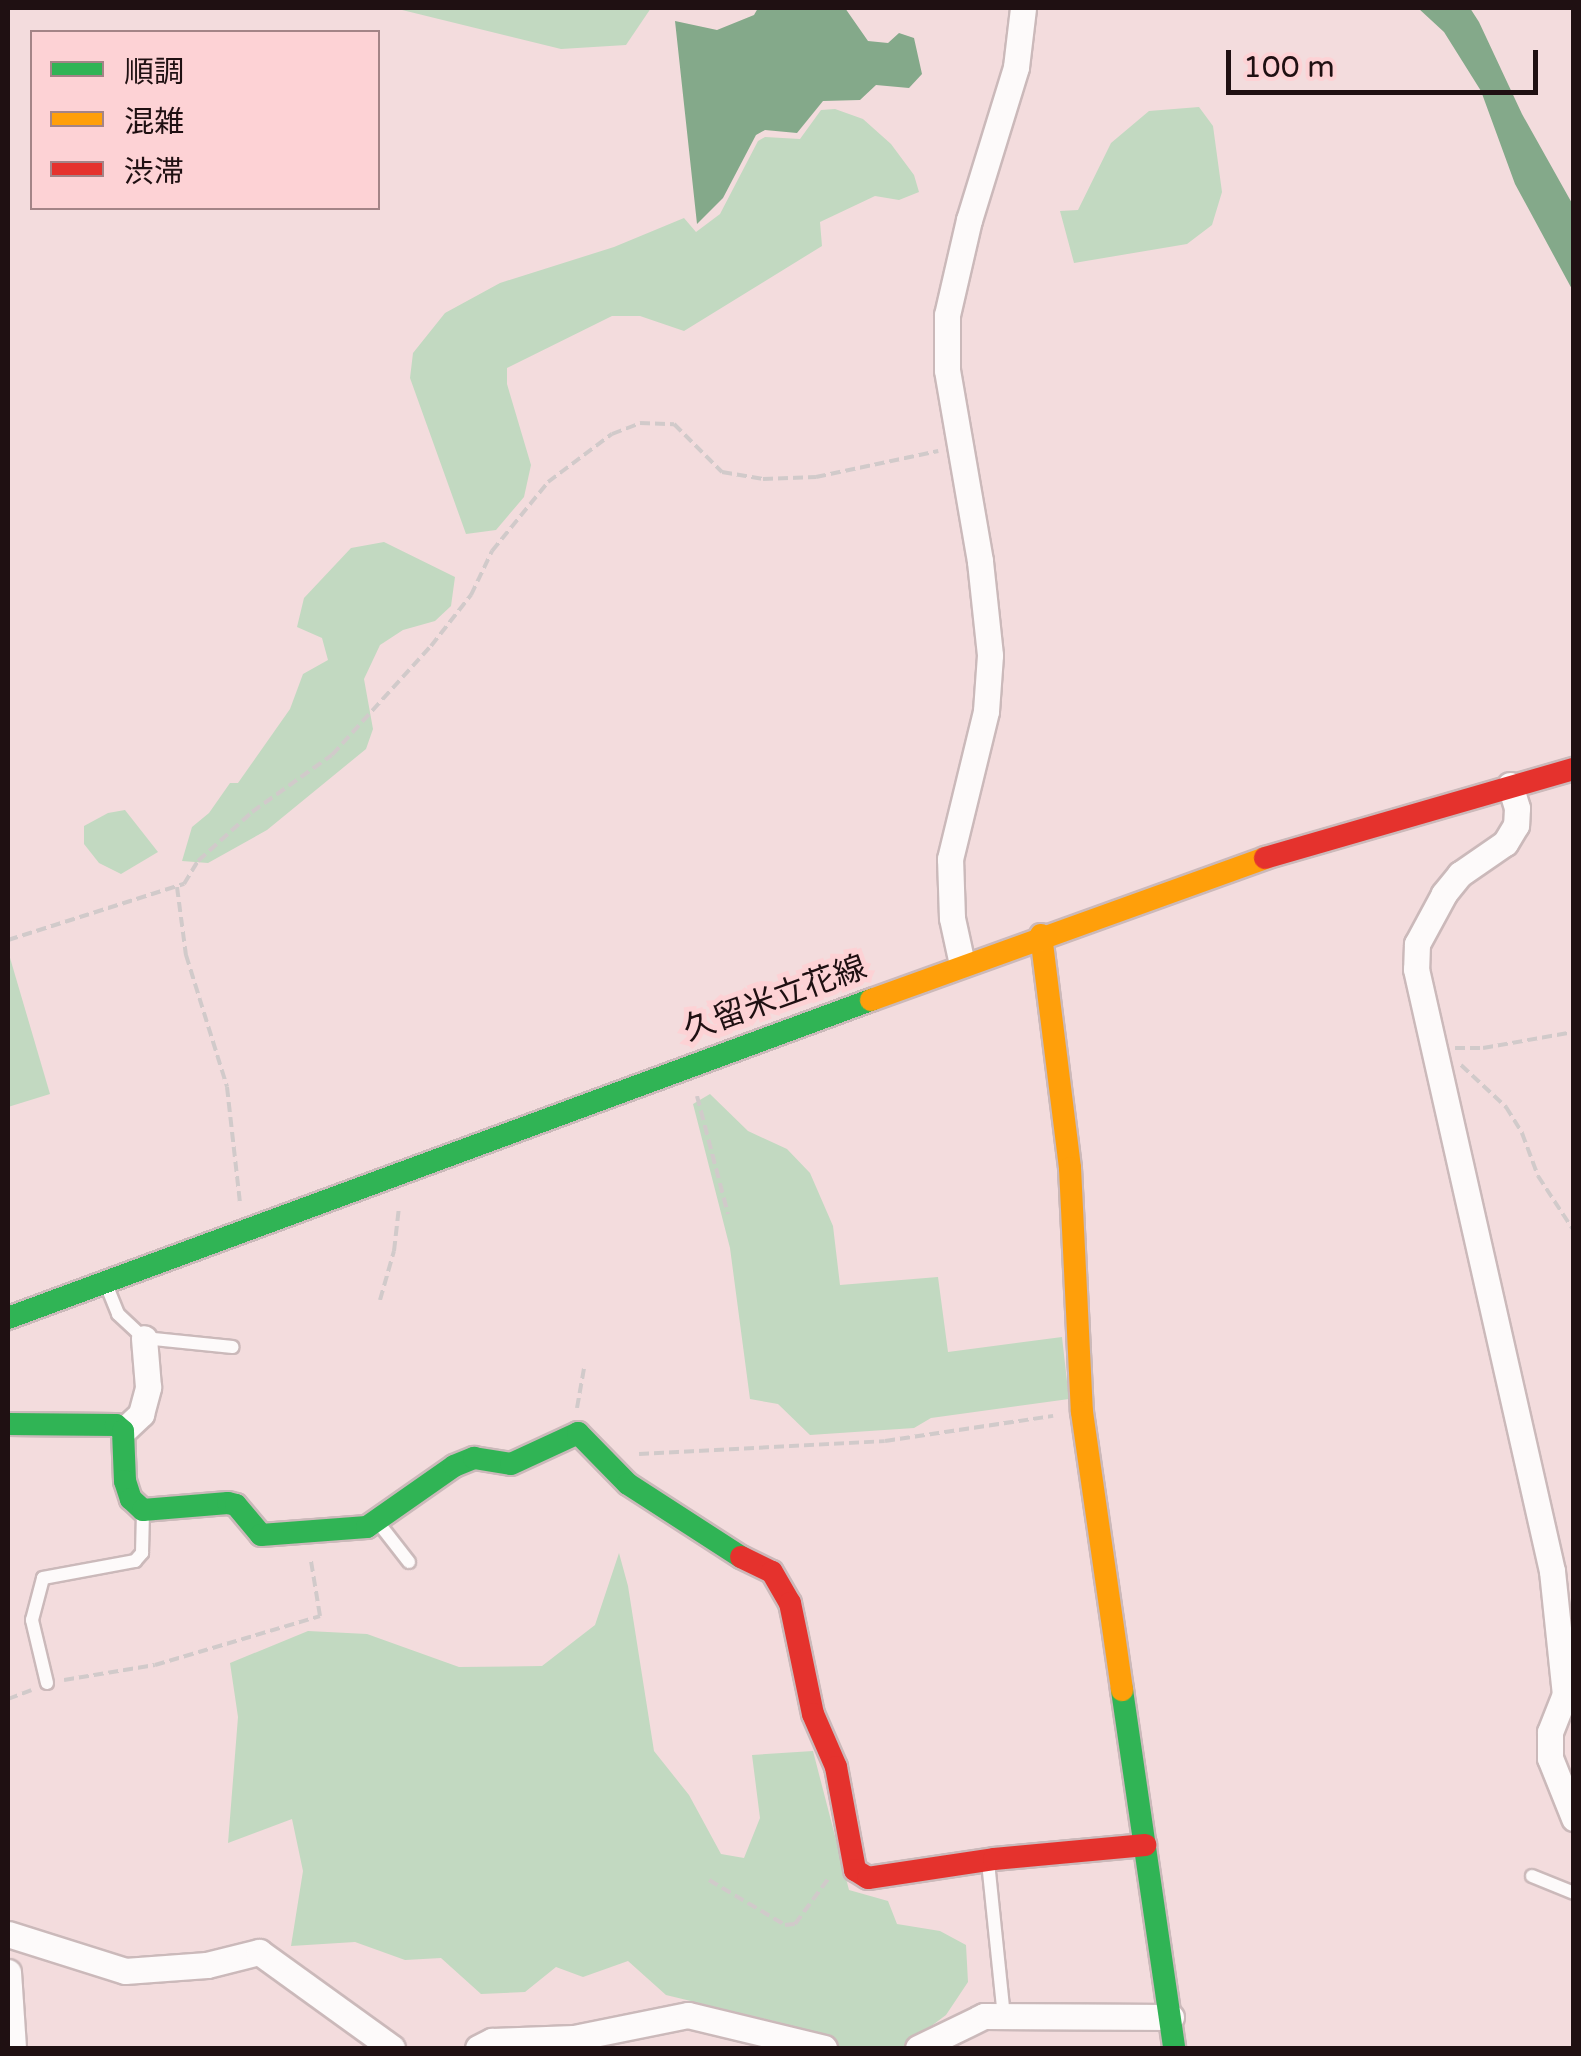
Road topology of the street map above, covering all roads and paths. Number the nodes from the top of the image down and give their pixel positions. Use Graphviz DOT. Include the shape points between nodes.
graph roads {
  1 [pos="1023,8"];
  2 [pos="958,447"];
  3 [pos="1574,769"];
  4 [pos="1510,786"];
  5 [pos="177,887"];
  6 [pos="1041,935"];
  7 [pos="8,940"];
  8 [pos="962,964"];
  9 [pos="1574,1032"];
  10 [pos="684,1099"];
  11 [pos="400,1195"];
  12 [pos="728,1214"];
  13 [pos="1574,1231"];
  14 [pos="243,1232"];
  15 [pos="106,1282"];
  16 [pos="380,1300"];
  17 [pos="8,1318"];
  18 [pos="144,1338"];
  19 [pos="234,1347"];
  20 [pos="584,1368"];
  21 [pos="1082,1412"];
  22 [pos="8,1424"];
  23 [pos="124,1430"];
  24 [pos="578,1433"];
  25 [pos="600,1455"];
  26 [pos="143,1510"];
  27 [pos="377,1521"];
  28 [pos="306,1532"];
  29 [pos="408,1562"];
  30 [pos="47,1683"];
  31 [pos="1569,1689"];
  32 [pos="8,1699"];
  33 [pos="1574,1818"];
  34 [pos="1145,1845"];
  35 [pos="988,1860"];
  36 [pos="854,1866"];
  37 [pos="1532,1876"];
  38 [pos="709,1880"];
  39 [pos="1574,1893"];
  40 [pos="8,1934"];
  41 [pos="8,1972"];
  42 [pos="1004,2016"];
  43 [pos="1171,2017"];
  44 [pos="12,2048"];
  45 [pos="392,2048"];
  46 [pos="478,2048"];
  47 [pos="824,2048"];
  48 [pos="918,2048"];
  49 [pos="1174,2048"];
  1 -- 2 [label="street" via="1016,67 947,315 946,370"];
  2 -- 5 [label="path" via="816,477 762,479 722,472 674,424 640,424 612,434 548,482 492,551 471,595 431,646 332,755 252,812"];
  2 -- 8 [label="street" via="990,655 986,711 950,859"];
  3 -- 4 [label="street, 久留米立花線"];
  4 -- 6 [label="street, 久留米立花線" via="1229,868"];
  4 -- 31 [label="street" via="1516,825 1505,843 1460,874 1444,894 1417,944 1416,969 1552,1571"];
  5 -- 7 [label="path"];
  5 -- 14 [label="path" via="186,955 227,1086"];
  6 -- 8 [label="street, 久留米立花線"];
  6 -- 21 [label="street" via="1070,1168"];
  8 -- 14 [label="street, 久留米立花線"];
  9 -- 13 [label="path" via="1443,1048 1506,1107"];
  10 -- 12 [label="path" via="700,1096"];
  11 -- 16 [label="path"];
  14 -- 15 [label="street, 久留米立花線"];
  15 -- 17 [label="street, 久留米立花線"];
  15 -- 18 [label="lane" via="118,1314"];
  18 -- 19 [label="lane"];
  18 -- 23 [label="street" via="148,1387 141,1414"];
  20 -- 24 [label="path"];
  21 -- 25 [label="path" via="884,1440"];
  21 -- 34 [label="street"];
  22 -- 23 [label="street" via="116,1424"];
  23 -- 26 [label="street" via="124,1480"];
  24 -- 25 [label="street"];
  24 -- 27 [label="street" via="511,1464 474,1458 454,1466"];
  25 -- 36 [label="street" via="644,1495 724,1549 772,1572 790,1603 813,1714 836,1767"];
  26 -- 28 [label="street" via="236,1504 261,1535"];
  26 -- 30 [label="lane" via="142,1553 135,1561 43,1578 32,1620"];
  27 -- 28 [label="street"];
  27 -- 29 [label="lane"];
  28 -- 30 [label="path" via="320,1616 156,1665"];
  30 -- 32 [label="path"];
  31 -- 33 [label="street" via="1550,1732 1550,1758"];
  34 -- 35 [label="street"];
  34 -- 43 [label="street"];
  35 -- 36 [label="street" via="868,1878"];
  35 -- 42 [label="lane"];
  36 -- 38 [label="path" via="818,1886 795,1924 786,1925"];
  37 -- 39 [label="lane"];
  40 -- 45 [label="street" via="125,1970 207,1965 258,1952"];
  41 -- 44 [label="street"];
  42 -- 43 [label="street"];
  42 -- 48 [label="street" via="984,2016"];
  43 -- 49 [label="street"];
  46 -- 47 [label="street" via="492,2041 574,2038 688,2015"];
}
